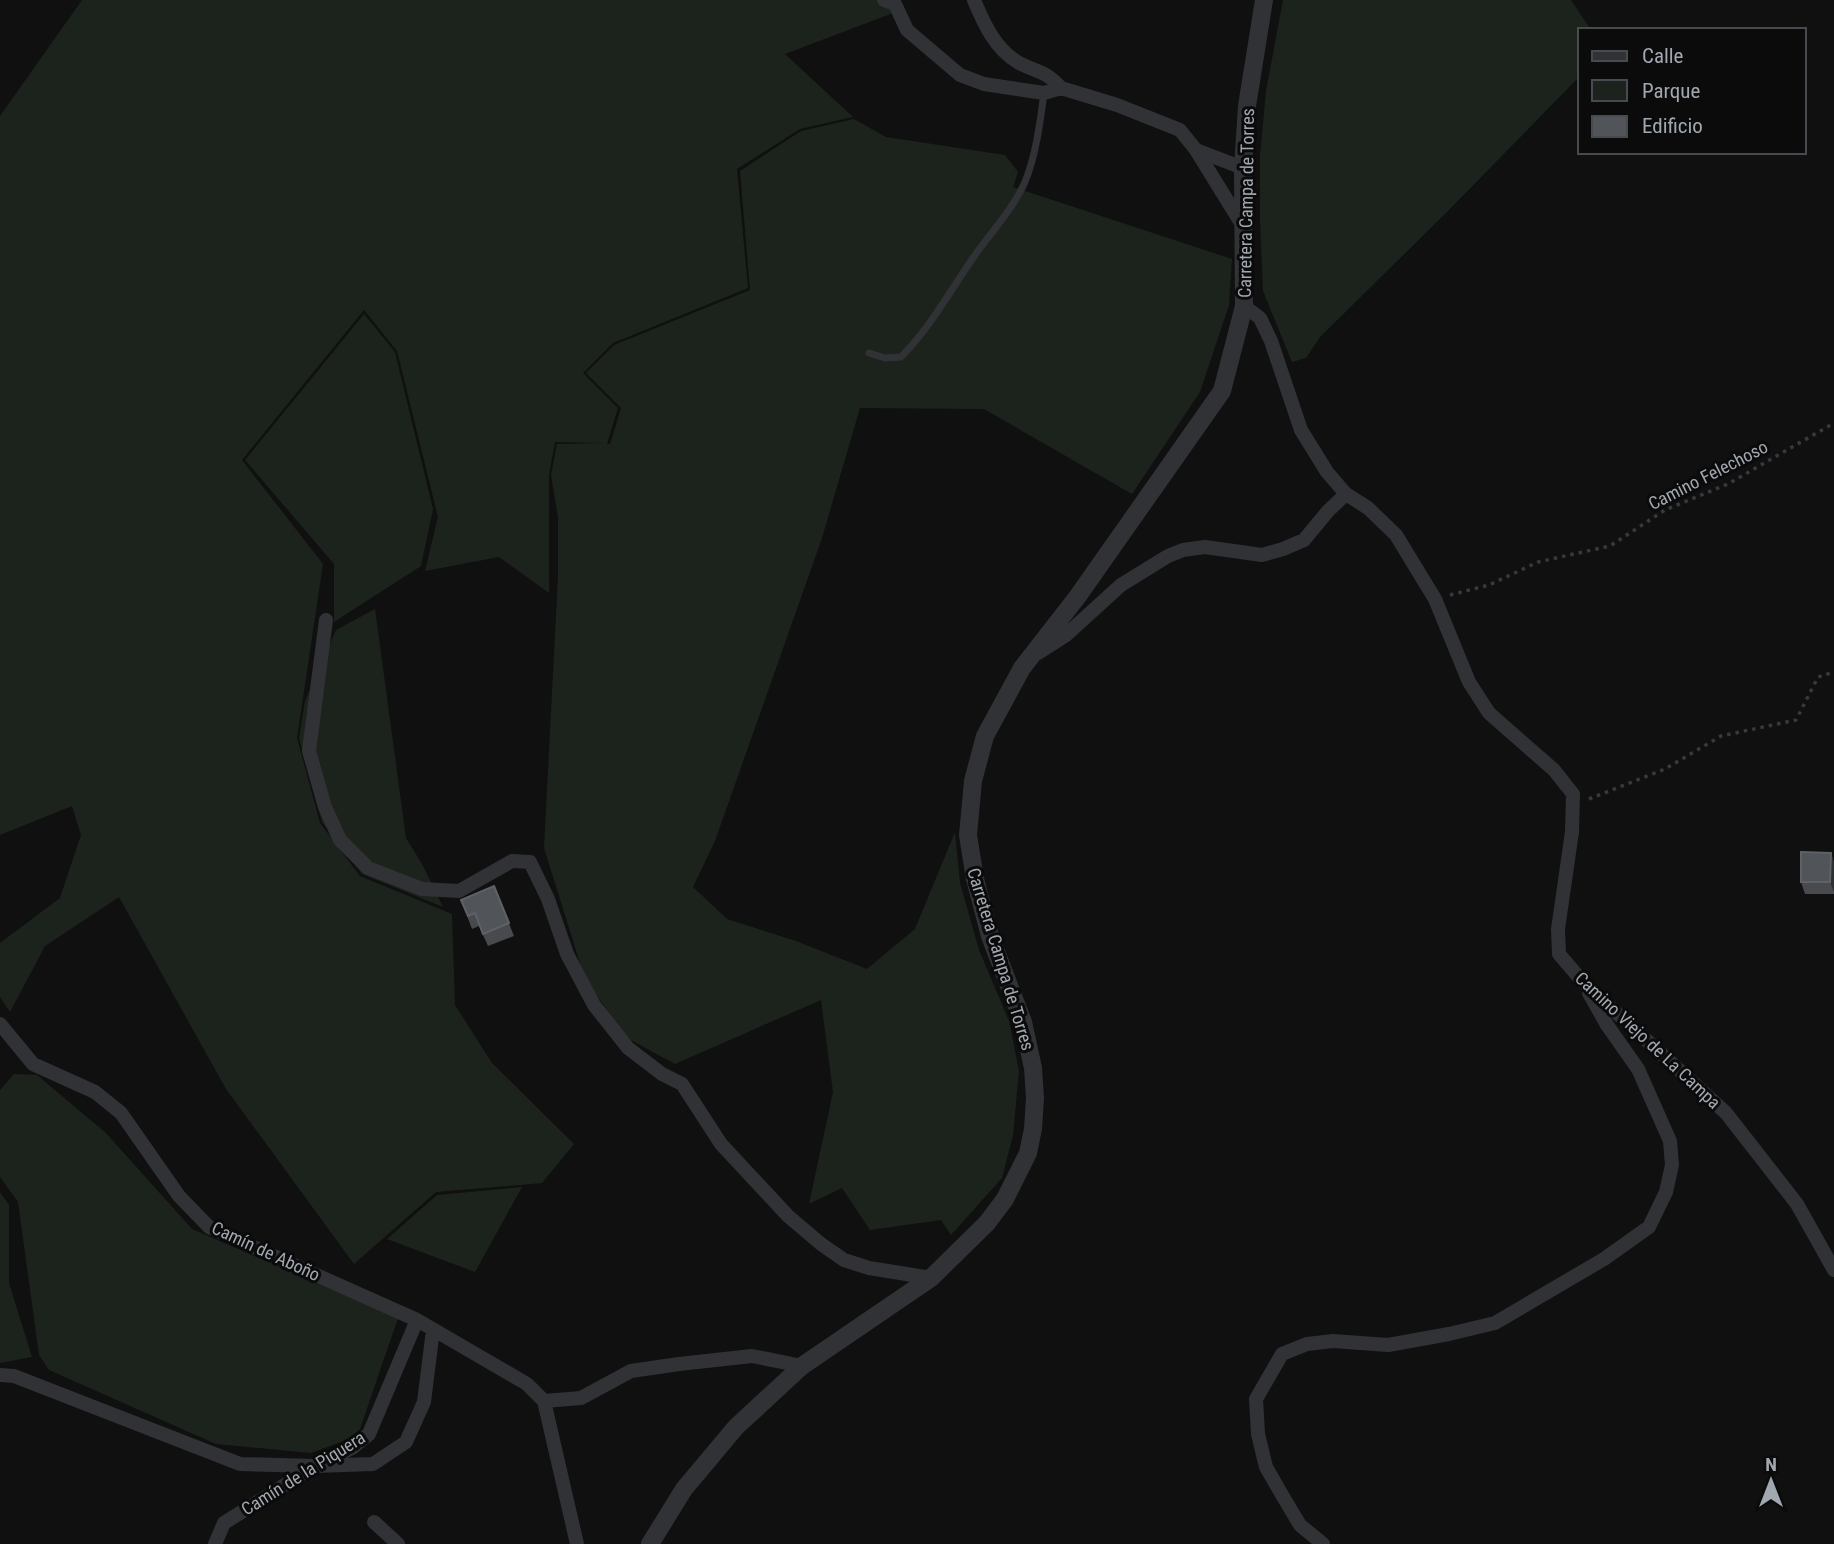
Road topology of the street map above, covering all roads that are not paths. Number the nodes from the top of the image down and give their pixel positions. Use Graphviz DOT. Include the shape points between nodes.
graph roads {
  1 [pos="884,0"];
  2 [pos="974,0"];
  3 [pos="1264,0"];
  4 [pos="1061,88"];
  5 [pos="1044,93"];
  6 [pos="1196,149"];
  7 [pos="1243,168"];
  8 [pos="1244,227"];
  9 [pos="1244,306"];
  10 [pos="869,353"];
  11 [pos="1346,495"];
  12 [pos="326,620"];
  13 [pos="1030,657"];
  14 [pos="1583,982"];
  15 [pos="0,1024"];
  16 [pos="1834,1270"];
  17 [pos="931,1278"];
  18 [pos="417,1320"];
  19 [pos="433,1330"];
  20 [pos="802,1366"];
  21 [pos="0,1375"];
  22 [pos="544,1401"];
  23 [pos="315,1466"];
  24 [pos="374,1522"];
  25 [pos="215,1544"];
  26 [pos="398,1544"];
  27 [pos="577,1544"];
  28 [pos="650,1544"];
  29 [pos="1323,1544"];
  1 -- 5 [label="street" via="895,4 907,30 960,75"];
  2 -- 4 [label="street" via="997,44 1018,62 1049,74"];
  3 -- 7 [label="street, Carretera Campa de Torres" via="1247,106"];
  4 -- 5 [label="street"];
  4 -- 6 [label="street" via="1180,130"];
  5 -- 10 [label="lane" via="1025,182 1006,216 901,357"];
  6 -- 7 [label="street"];
  6 -- 8 [label="street"];
  7 -- 8 [label="street, Carretera Campa de Torres"];
  8 -- 9 [label="street, Carretera Campa de Torres"];
  9 -- 11 [label="street, Camino Viejo de La Campa" via="1260,318 1271,341 1301,430"];
  9 -- 13 [label="street, Carretera Campa de Torres" via="1222,391"];
  11 -- 13 [label="street" via="1304,540 1283,549 1262,555 1205,547 1168,556 1121,585 1066,635"];
  11 -- 14 [label="street, Camino Viejo de La Campa" via="1368,508 1396,535 1435,599 1469,682 1489,713 1554,769 1573,794 1559,954"];
  12 -- 17 [label="street" via="309,751 340,840 368,868 422,889 459,891 512,861 530,862 567,954 594,1005 628,1048 682,1084 722,1144 788,1216 845,1260"];
  13 -- 17 [label="street, Carretera Campa de Torres" via="985,736 973,781 968,835 990,936 1033,1068 1033,1129 1028,1153 1004,1199 987,1223"];
  14 -- 16 [label="street, Camino Viejo de La Campa" via="1726,1113 1797,1204"];
  14 -- 29 [label="street" via="1638,1069 1670,1141 1672,1165 1666,1192 1649,1227 1604,1259 1494,1323 1388,1345 1333,1341 1307,1344 1282,1354 1256,1399 1258,1434 1266,1467 1285,1500 1300,1525"];
  15 -- 18 [label="street, Camín de Aboño" via="33,1064 95,1092 121,1113 180,1196 209,1227"];
  17 -- 20 [label="street, Carretera Campa de Torres"];
  18 -- 19 [label="street, Camín de Aboño"];
  18 -- 23 [label="street, Camín de la Piquera" via="369,1434"];
  19 -- 22 [label="street, Camín de Aboño" via="527,1384"];
  19 -- 23 [label="street" via="424,1402 406,1441 373,1464"];
  20 -- 22 [label="street" via="751,1356 667,1366 631,1371 581,1398"];
  20 -- 28 [label="street, Carretera Campa de Torres" via="736,1427 684,1489"];
  21 -- 23 [label="street" via="14,1376 240,1464"];
  22 -- 27 [label="street"];
  23 -- 25 [label="street, Camín de la Piquera" via="225,1523"];
  24 -- 26 [label="street"];
}
